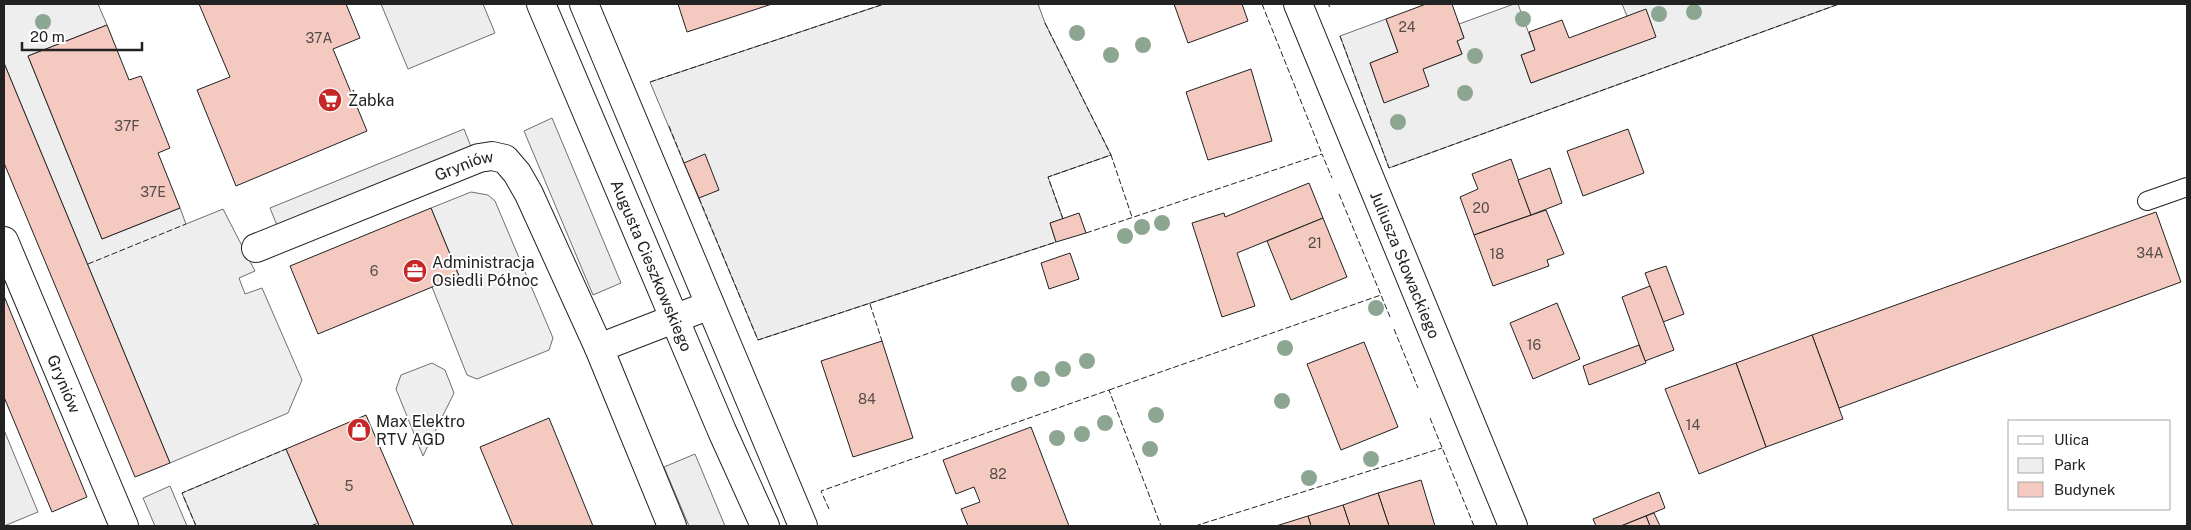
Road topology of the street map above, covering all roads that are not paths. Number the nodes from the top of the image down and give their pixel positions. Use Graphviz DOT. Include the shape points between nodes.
graph roads {
  1 [pos="541,4"];
  2 [pos="584,4"];
  3 [pos="1298,4"];
  4 [pos="2187,187"];
  5 [pos="2147,201"];
  6 [pos="4,241"];
  7 [pos="256,248"];
  8 [pos="710,305"];
  9 [pos="674,319"];
  10 [pos="599,348"];
  11 [pos="124,526"];
  12 [pos="672,526"];
  13 [pos="765,526"];
  14 [pos="803,526"];
  15 [pos="1513,526"];
  1 -- 9 [label="street, Augusta Cieszkowskiego"];
  2 -- 8 [label="street"];
  3 -- 15 [label="street, Juliusza Słowackiego"];
  4 -- 5 [label="lane"];
  6 -- 11 [label="street, Gryniów"];
  7 -- 10 [label="street, Gryniów" via="479,158 498,157 509,162 529,194"];
  8 -- 9 [label="street"];
  8 -- 14 [label="street"];
  9 -- 10 [label="street"];
  9 -- 13 [label="street, Augusta Cieszkowskiego"];
  10 -- 12 [label="street, Gryniów"];
}
